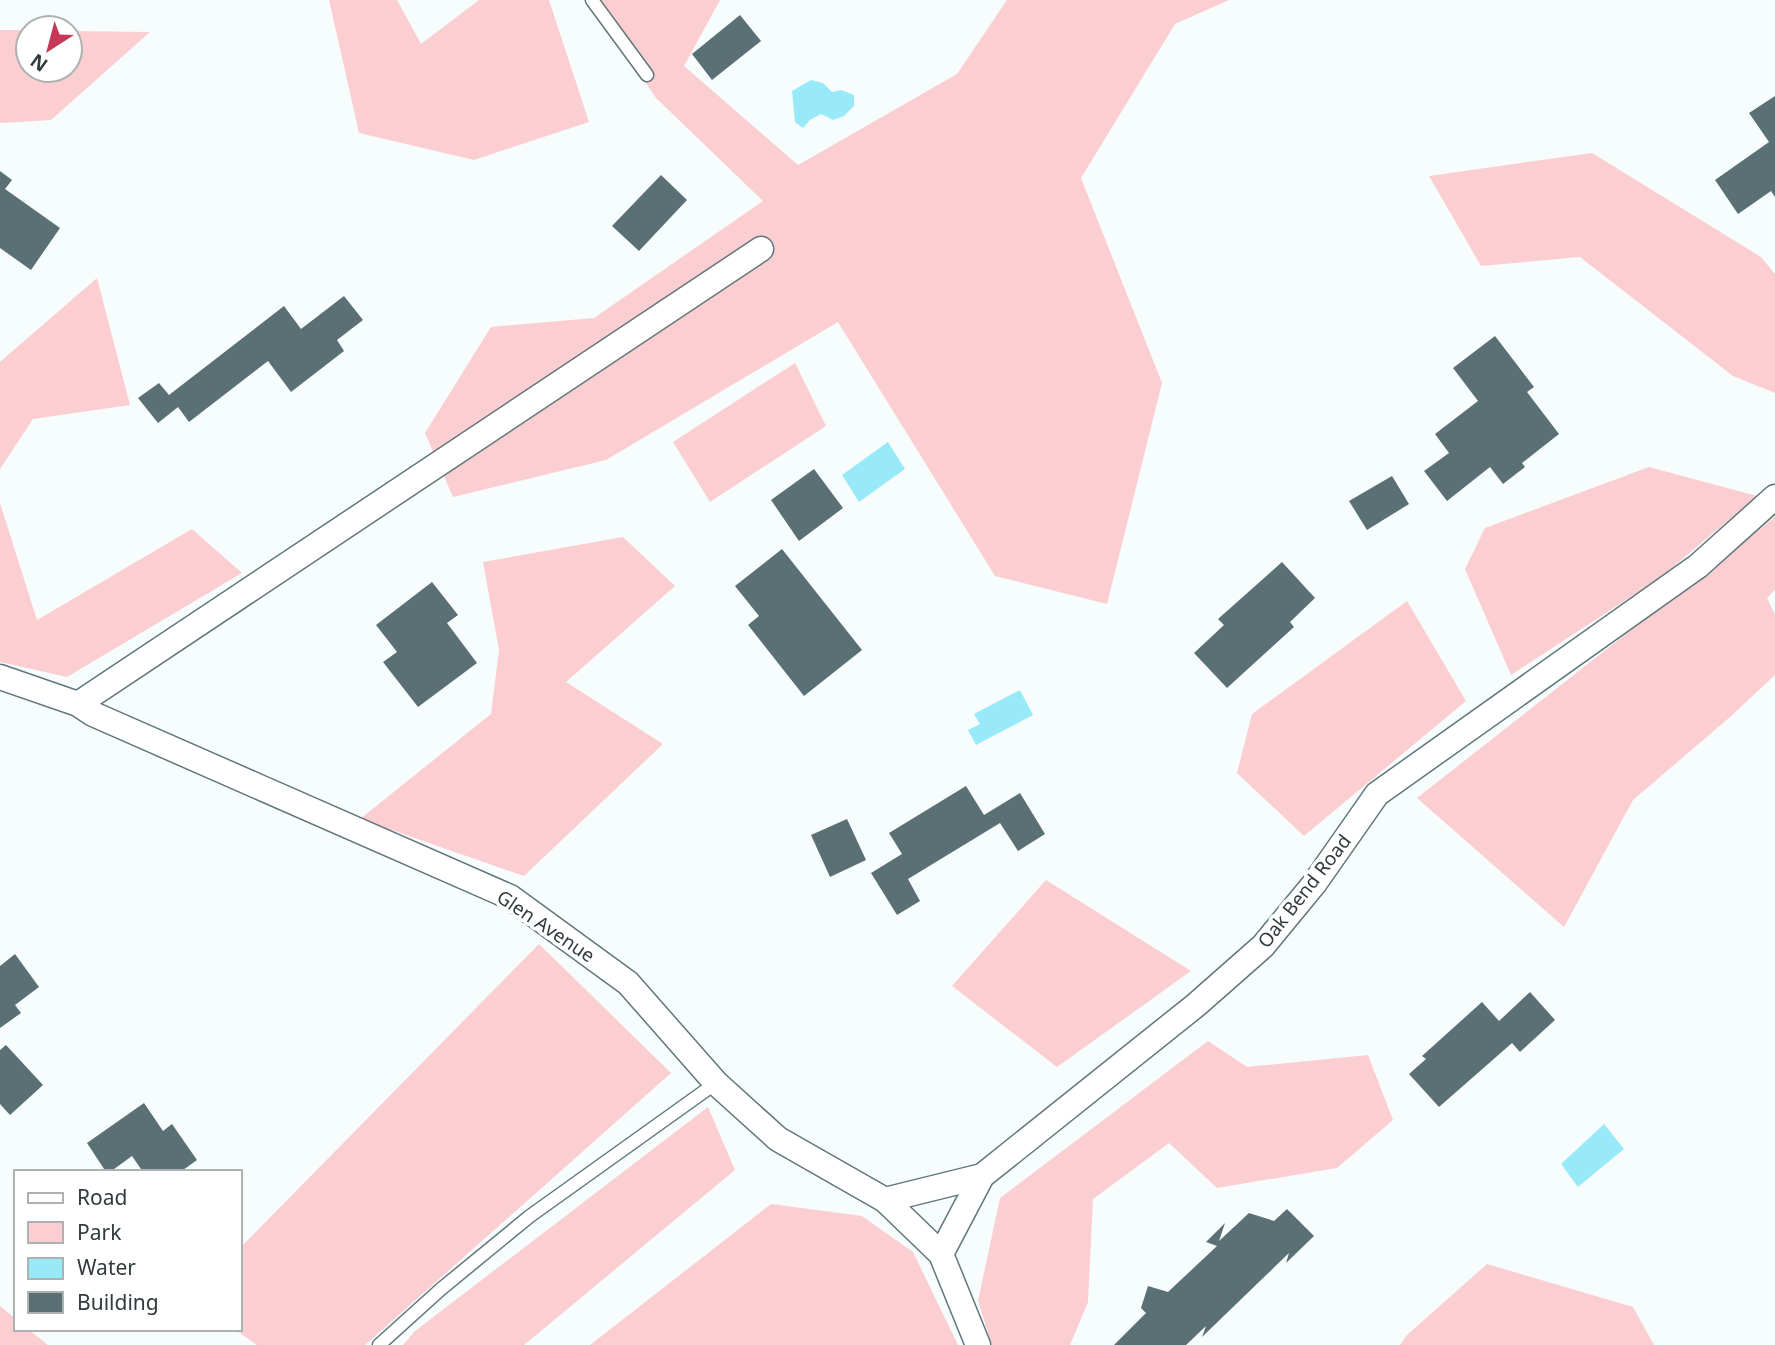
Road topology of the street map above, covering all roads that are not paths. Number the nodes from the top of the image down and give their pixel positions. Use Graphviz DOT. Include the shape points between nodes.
graph roads {
  1 [pos="592,0"];
  2 [pos="647,75"];
  3 [pos="761,249"];
  4 [pos="1775,497"];
  5 [pos="0,677"];
  6 [pos="78,704"];
  7 [pos="716,1083"];
  8 [pos="982,1176"];
  9 [pos="885,1200"];
  10 [pos="941,1254"];
  11 [pos="379,1345"];
  12 [pos="978,1345"];
  1 -- 2 [label="lane"];
  3 -- 6 [label="street"];
  4 -- 8 [label="street, Oak Bend Road" via="1698,566 1377,794 1314,884 1263,946"];
  5 -- 6 [label="street, Glen Avenue"];
  6 -- 7 [label="street, Glen Avenue" via="510,897 628,983"];
  7 -- 9 [label="street, Glen Avenue" via="778,1139"];
  7 -- 11 [label="lane" via="530,1216"];
  8 -- 9 [label="street"];
  8 -- 10 [label="street, Oak Bend Road"];
  9 -- 10 [label="street, Glen Avenue"];
  10 -- 12 [label="street"];
}
